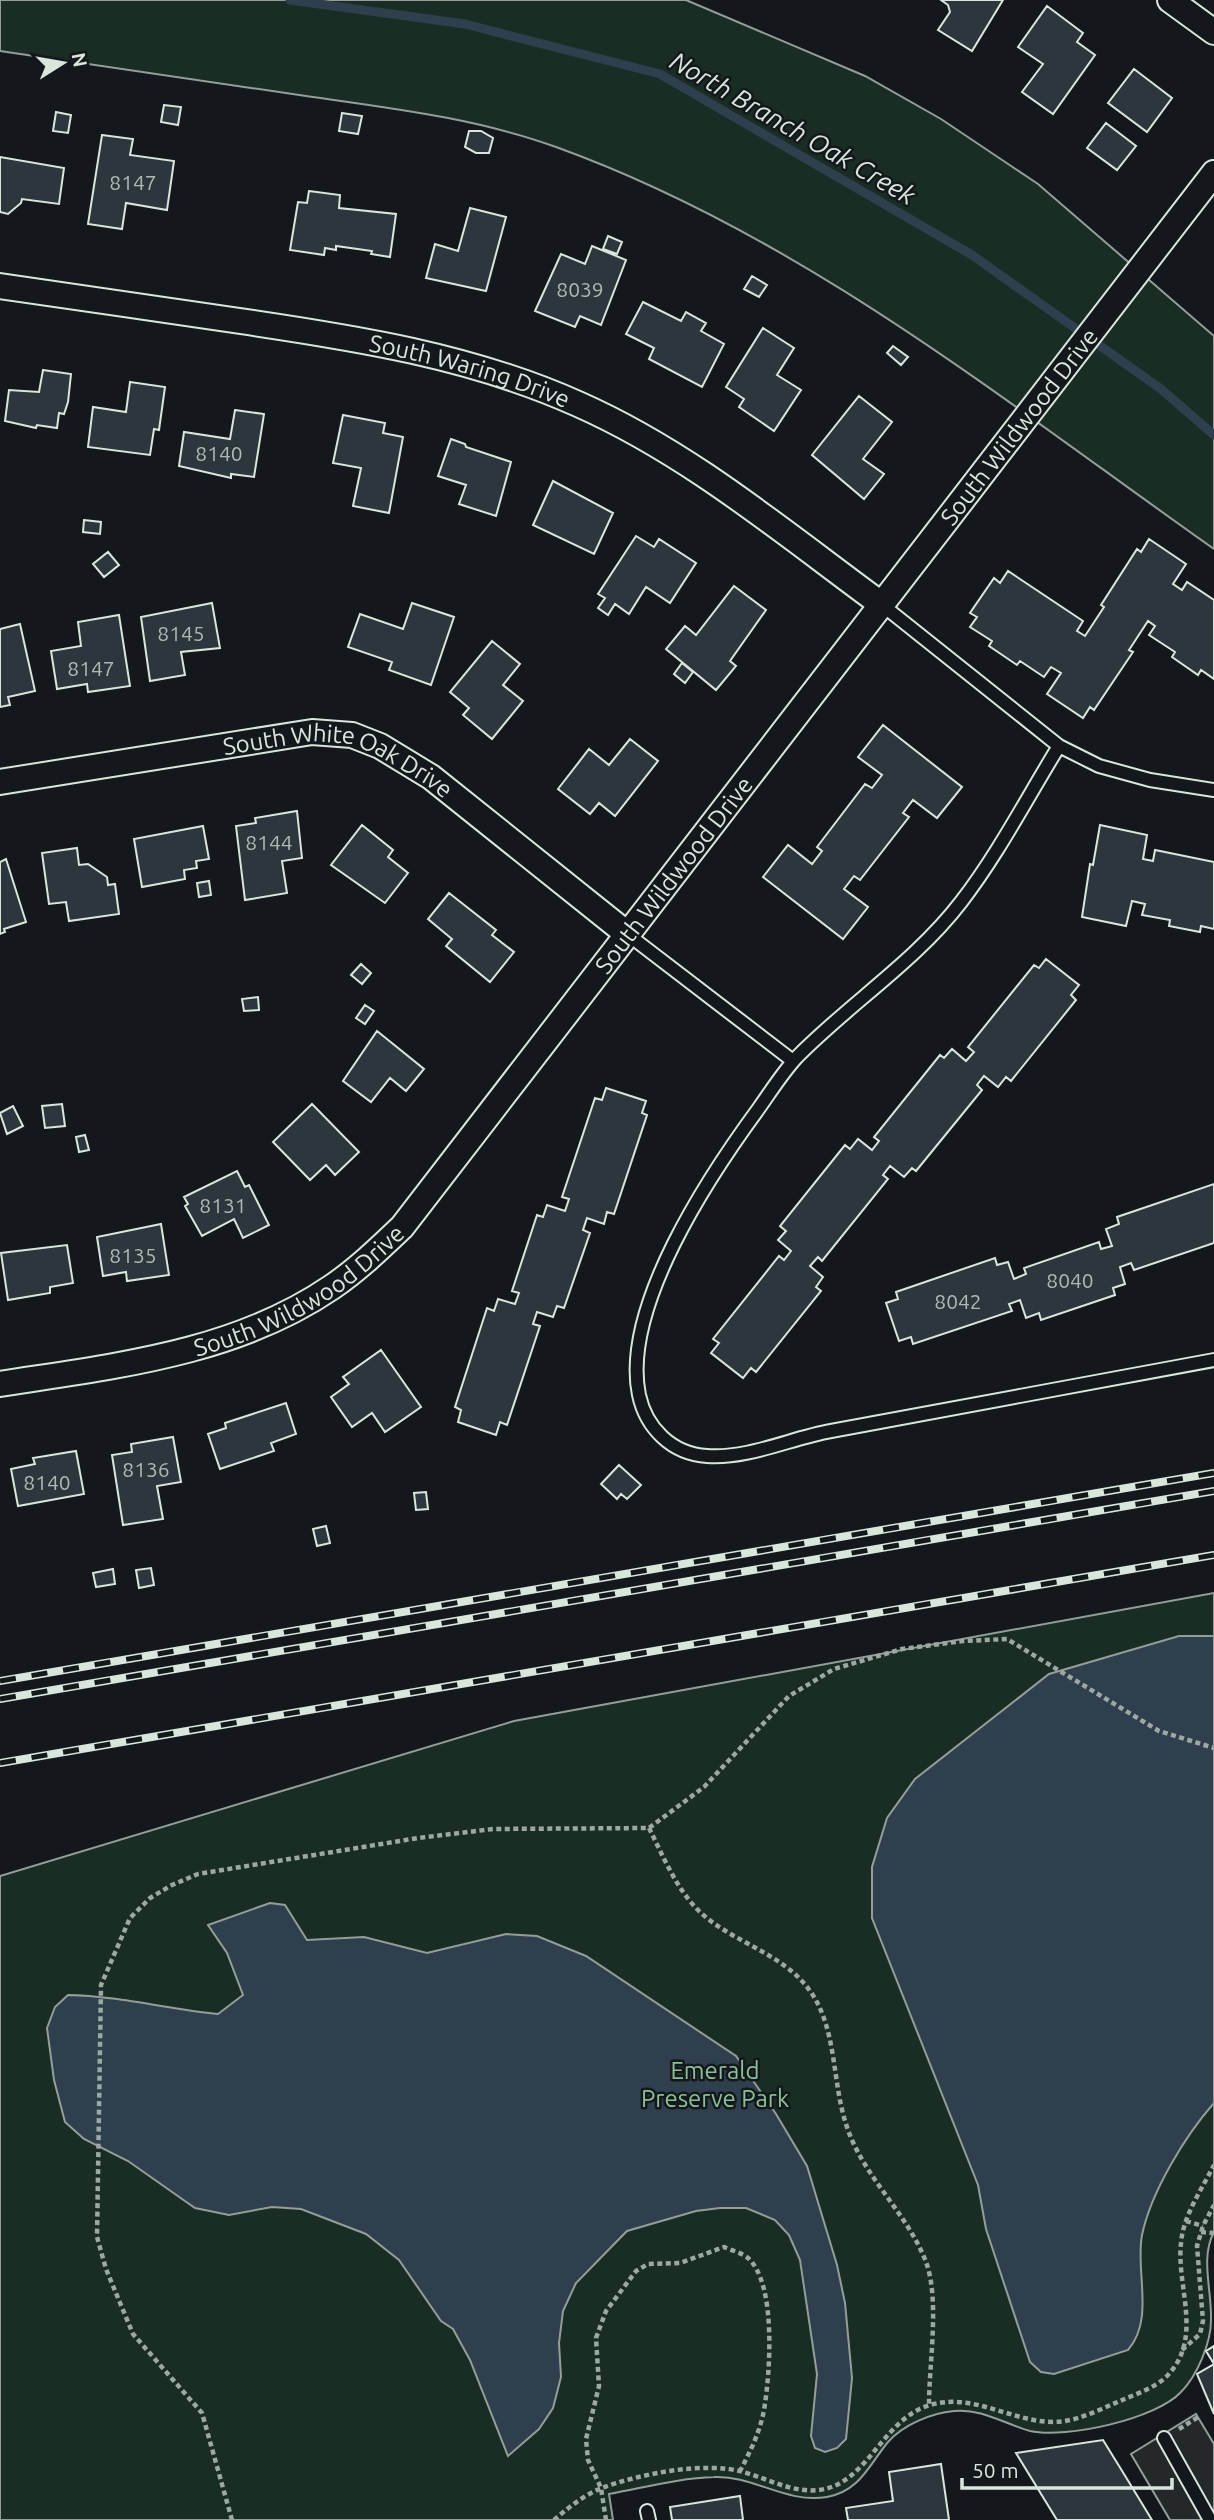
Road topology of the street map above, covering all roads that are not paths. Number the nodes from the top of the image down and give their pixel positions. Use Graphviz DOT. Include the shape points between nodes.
graph roads {
  1 [pos="1170,0"];
  2 [pos="1214,32"];
  3 [pos="1214,173"];
  4 [pos="0,286"];
  5 [pos="881,604"];
  6 [pos="1059,746"];
  7 [pos="0,782"];
  8 [pos="1214,790"];
  9 [pos="626,933"];
  10 [pos="793,1061"];
  11 [pos="1214,1360"];
  12 [pos="0,1384"];
  13 [pos="1164,2438"];
  14 [pos="1210,2520"];
  1 -- 2 [label="street"];
  3 -- 5 [label="street, South Wildwood Drive"];
  4 -- 5 [label="street, South Waring Drive" via="357,338 539,387 631,429 680,459"];
  5 -- 6 [label="lane"];
  5 -- 9 [label="street, South Wildwood Drive"];
  6 -- 8 [label="lane" via="1099,766 1137,777"];
  6 -- 10 [label="lane" via="962,900 929,939"];
  7 -- 9 [label="street, South White Oak Drive" via="312,732 352,735 431,777"];
  9 -- 10 [label="lane"];
  9 -- 12 [label="street, South Wildwood Drive" via="402,1227 333,1286 259,1325 174,1354"];
  10 -- 11 [label="lane" via="695,1203 655,1290 637,1360 643,1410 658,1436 705,1457 735,1455 820,1433"];
  13 -- 14 [label="lane"];
}
